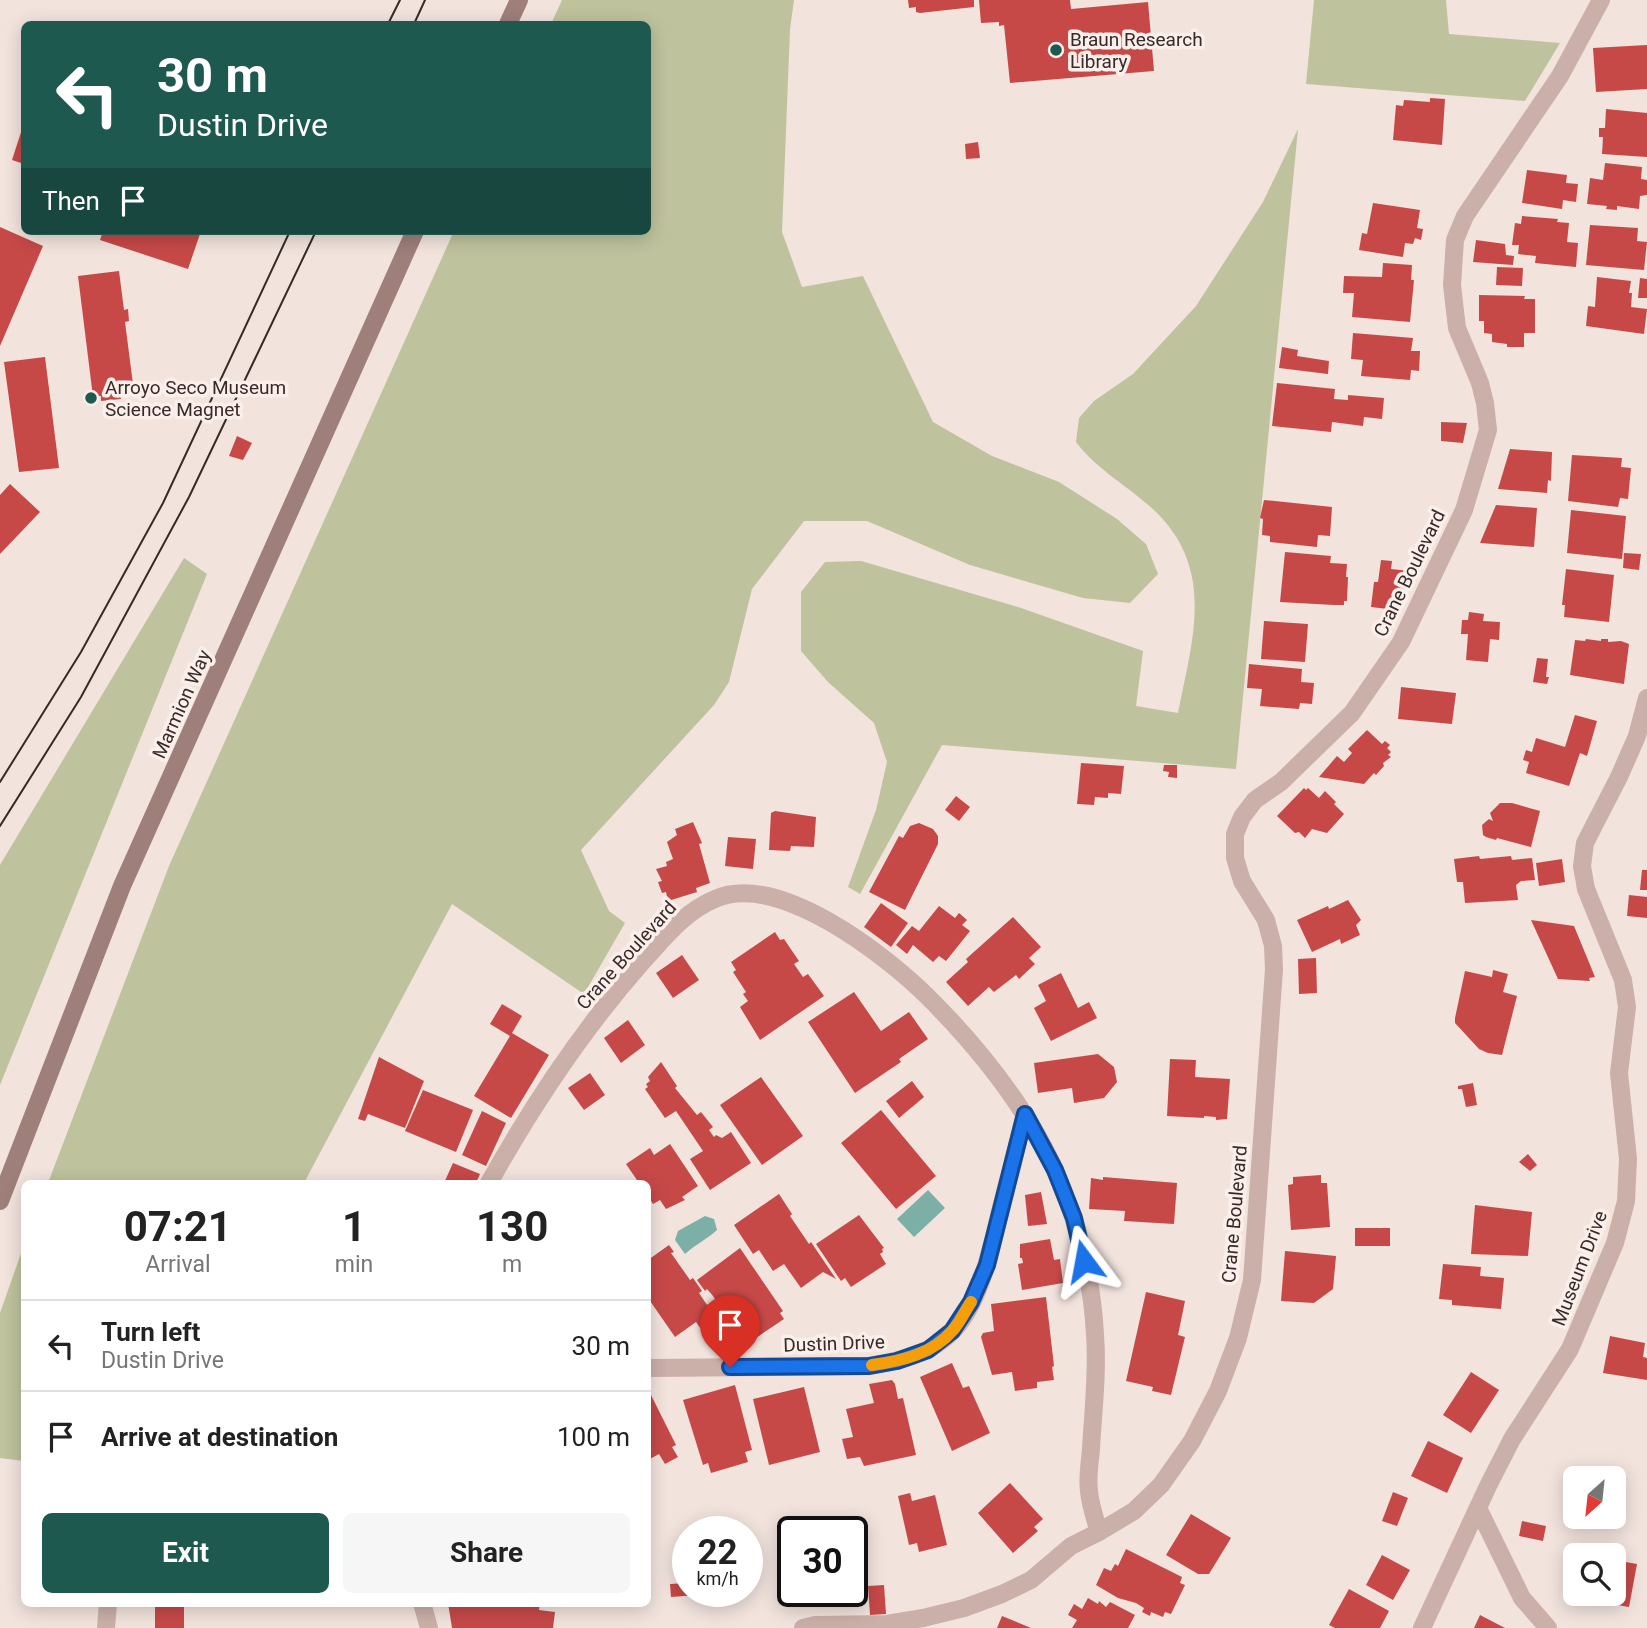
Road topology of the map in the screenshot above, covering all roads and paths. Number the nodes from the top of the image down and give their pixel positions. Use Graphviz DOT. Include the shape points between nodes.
graph roads {
  1 [pos="519,0"];
  2 [pos="1601,0"];
  3 [pos="509,21"];
  4 [pos="413,235"];
  5 [pos="1647,698"];
  6 [pos="1025,1114"];
  7 [pos="491,1180"];
  8 [pos="0,1201"];
  9 [pos="651,1368"];
  10 [pos="1478,1508"];
  11 [pos="1099,1532"];
  12 [pos="108,1607"];
  13 [pos="423,1607"];
  14 [pos="106,1628"];
  15 [pos="429,1628"];
  16 [pos="803,1628"];
  17 [pos="1422,1628"];
  18 [pos="1548,1628"];
  1 -- 3 [label="street"];
  2 -- 11 [label="street, Crane Boulevard" via="1560,76 1465,216 1455,240 1452,285 1457,328 1480,383 1488,430 1464,510 1401,642 1352,713 1281,782 1255,800 1235,834 1235,858 1242,881 1266,920 1274,968 1252,1280 1238,1338 1192,1441 1152,1494"];
  4 -- 8 [label="street, Marmion Way" via="122,886"];
  5 -- 10 [label="street, Museum Drive" via="1637,736 1585,843 1582,866 1586,890 1623,980 1627,1007 1619,1073 1628,1159 1626,1201 1615,1243 1570,1349 1512,1439"];
  6 -- 7 [label="street, Crane Boulevard" via="972,1044 927,996 869,947 786,900 751,892 719,897 696,908 617,990 563,1062"];
  6 -- 9 [label="street, Dustin Drive" via="987,1265 952,1331 928,1350 869,1366"];
  6 -- 11 [label="street, Crane Boulevard" via="1074,1218 1089,1282 1095,1336 1089,1490"];
  10 -- 17 [label="street, Museum Drive"];
  10 -- 18 [label="street" via="1522,1598"];
  11 -- 16 [label="street" via="1071,1546 1031,1580 964,1608 887,1624"];
  12 -- 14 [label="street"];
  13 -- 15 [label="street"];
}
